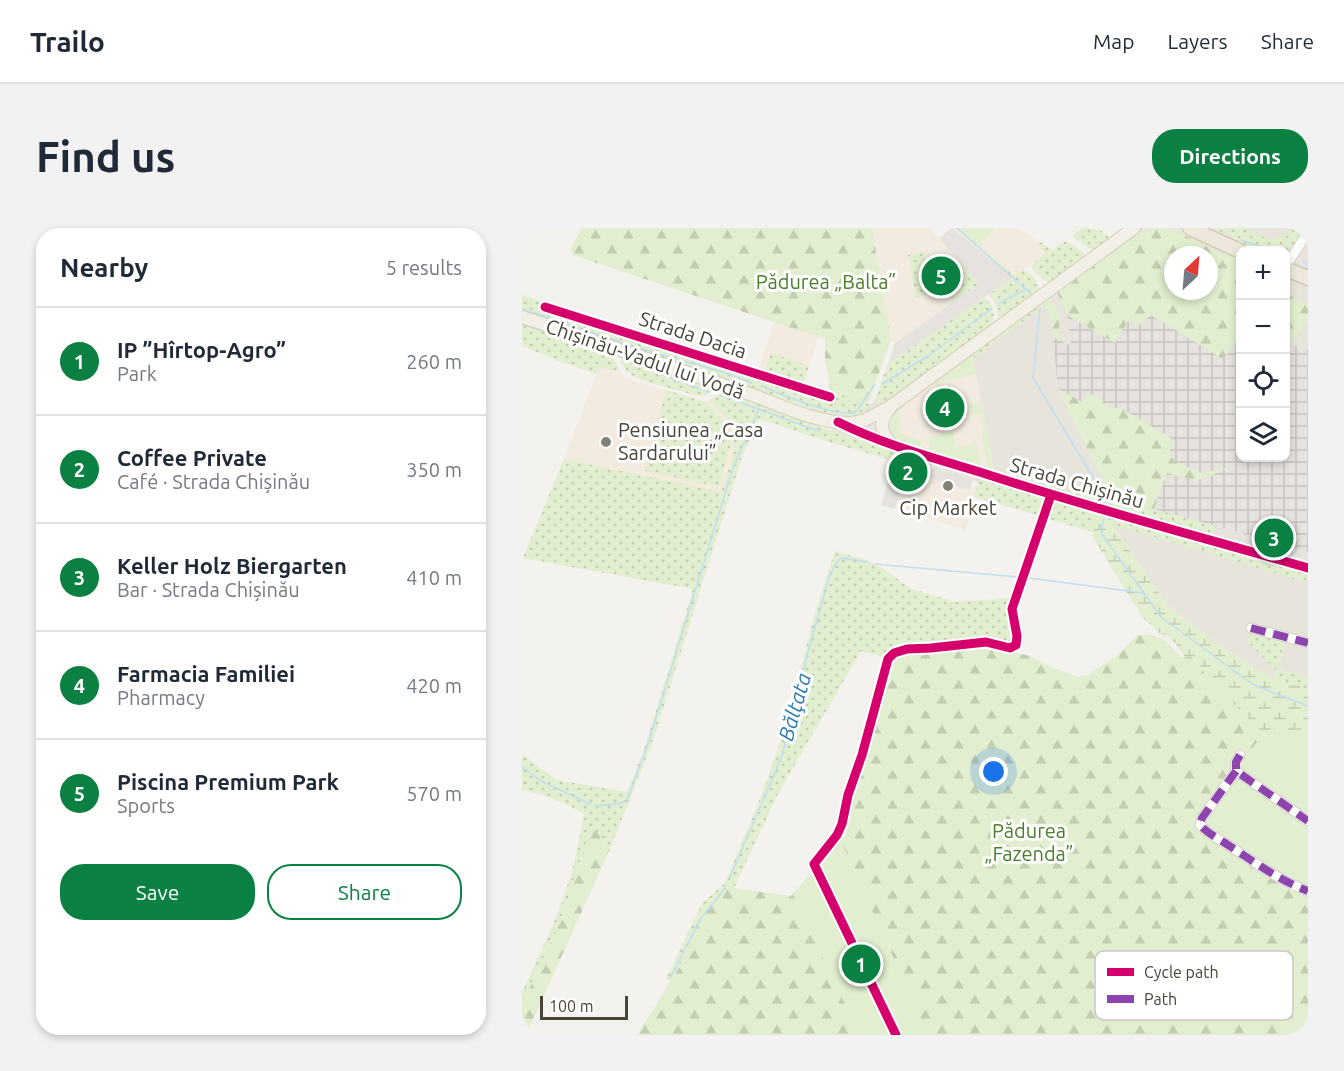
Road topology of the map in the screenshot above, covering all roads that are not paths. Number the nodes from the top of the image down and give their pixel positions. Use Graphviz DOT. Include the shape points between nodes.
graph roads {
  1 [pos="1134,228"];
  2 [pos="1190,228"];
  3 [pos="1308,232"];
  4 [pos="1236,249"];
  5 [pos="1290,261"];
  6 [pos="1290,270"];
  7 [pos="1308,278"];
  8 [pos="545,307"];
  9 [pos="522,317"];
  10 [pos="830,397"];
  11 [pos="891,406"];
  12 [pos="838,422"];
  13 [pos="891,444"];
  14 [pos="1051,495"];
  15 [pos="1308,568"];
  16 [pos="1251,628"];
  17 [pos="1308,643"];
  18 [pos="1240,756"];
  19 [pos="1236,771"];
  20 [pos="1308,822"];
  21 [pos="1308,891"];
  22 [pos="896,1035"];
  1 -- 11 [label="main road"];
  2 -- 4 [label="highway"];
  3 -- 5 [label="street"];
  6 -- 7 [label="highway"];
  8 -- 10 [label="street, Strada Dacia"];
  9 -- 12 [label="main road, Chișinău-Vadul lui Vodă" via="814,418"];
  11 -- 12 [label="main road" via="859,422"];
  11 -- 13 [label="main road" via="883,418 882,432"];
  12 -- 13 [label="street, Strada Chișinău"];
  13 -- 14 [label="street, Strada Chișinău"];
  14 -- 15 [label="street, Strada Chișinău"];
  14 -- 22 [label="street" via="1012,609 1016,645 1010,648 986,642 894,652 888,659 842,824 814,864"];
  16 -- 17 [label="street"];
  18 -- 19 [label="street"];
  19 -- 20 [label="street"];
  19 -- 21 [label="street" via="1200,825 1272,874"];
}
